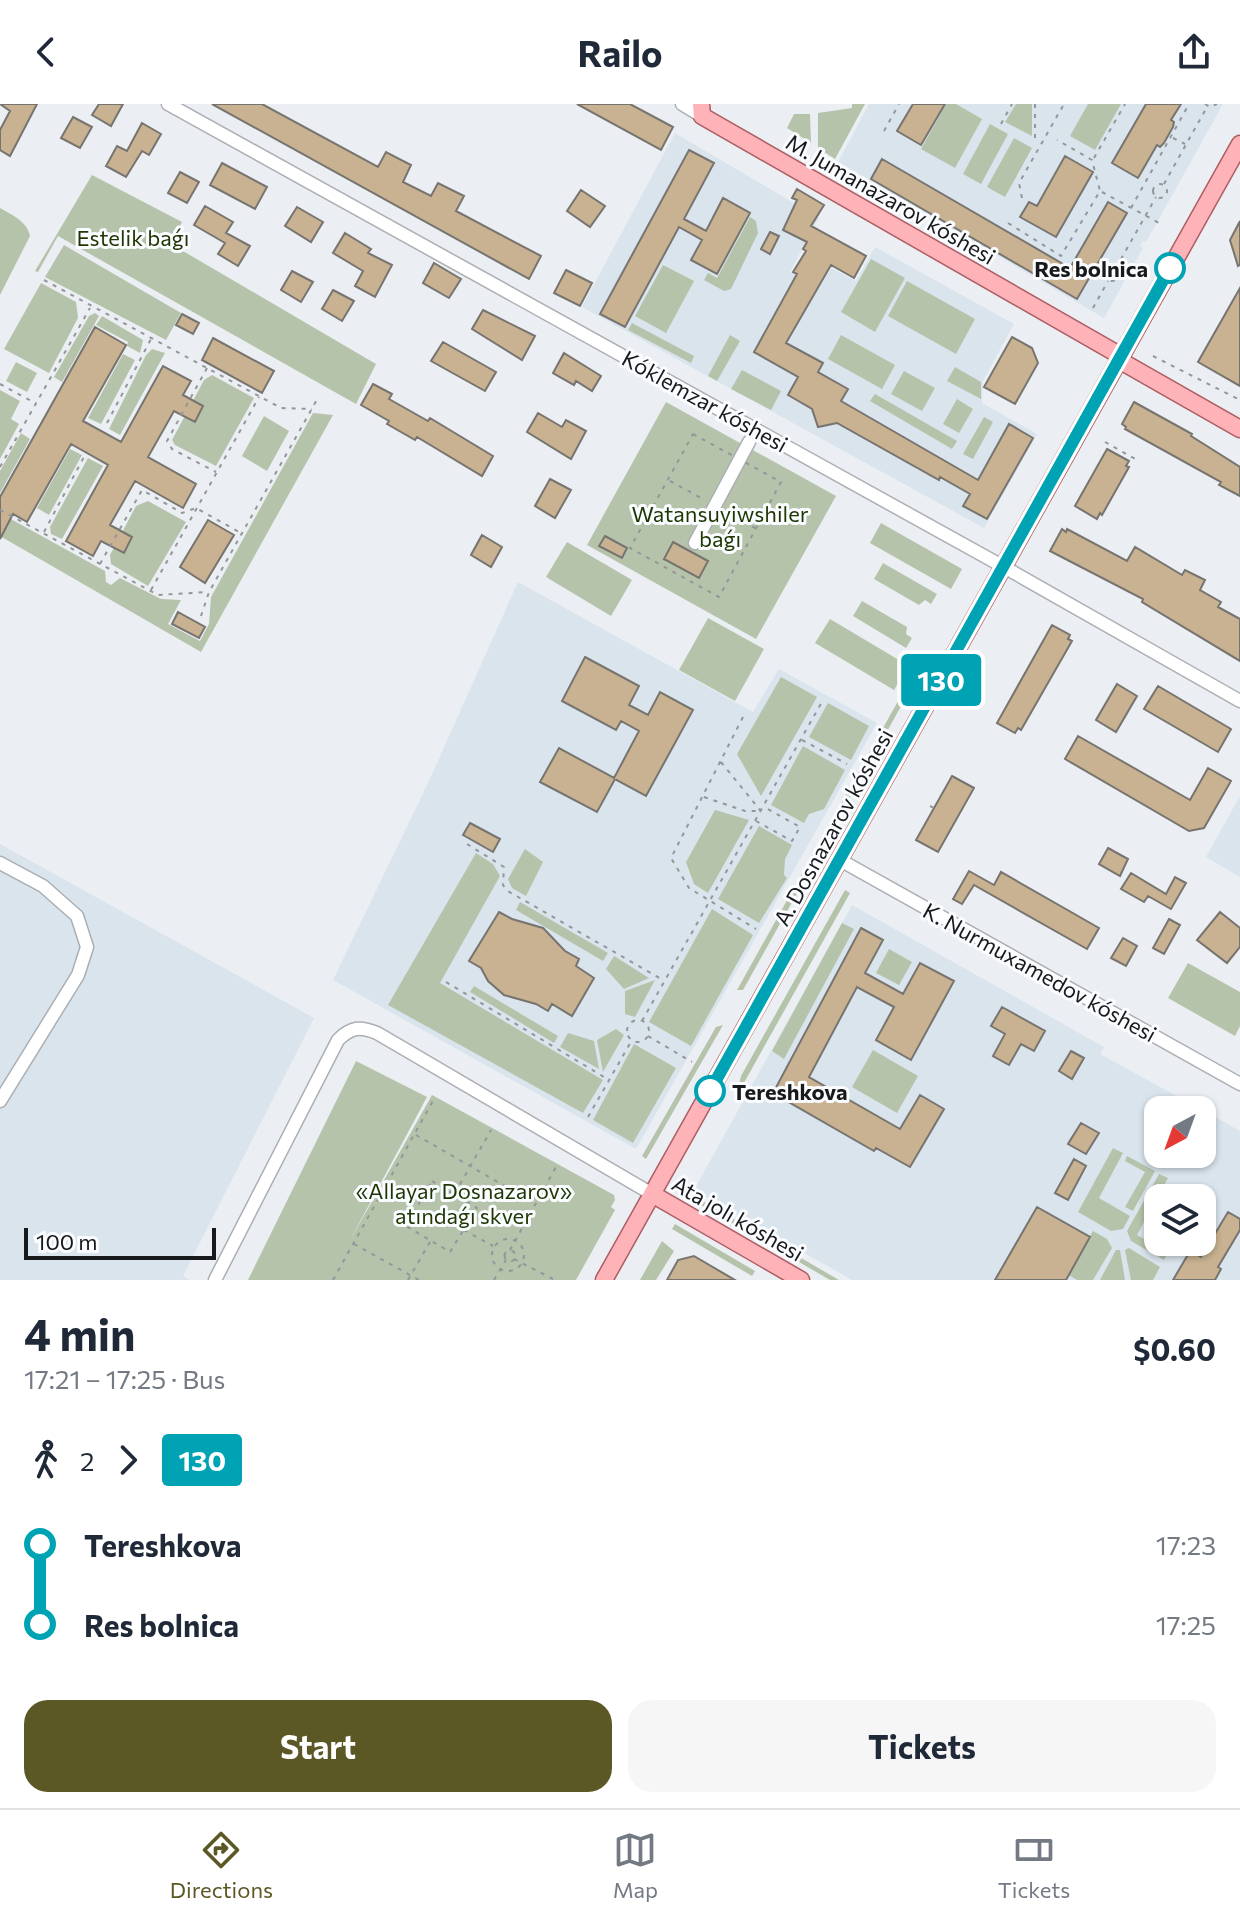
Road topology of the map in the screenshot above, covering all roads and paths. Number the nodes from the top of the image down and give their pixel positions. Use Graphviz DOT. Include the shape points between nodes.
graph roads {
  1 [pos="168,104"];
  2 [pos="682,104"];
  3 [pos="899,104"];
  4 [pos="1012,104"];
  5 [pos="1035,104"];
  6 [pos="1064,104"];
  7 [pos="1125,104"];
  8 [pos="1189,104"];
  9 [pos="1217,104"];
  10 [pos="1206,105"];
  11 [pos="702,110"];
  12 [pos="1001,124"];
  13 [pos="884,131"];
  14 [pos="1171,137"];
  15 [pos="1057,140"];
  16 [pos="1035,143"];
  17 [pos="1240,144"];
  18 [pos="1186,145"];
  19 [pos="1092,160"];
  20 [pos="1164,184"];
  21 [pos="1100,191"];
  22 [pos="1156,197"];
  23 [pos="1022,198"];
  24 [pos="1131,208"];
  25 [pos="1146,216"];
  26 [pos="1008,223"];
  27 [pos="1161,224"];
  28 [pos="1116,268"];
  29 [pos="44,280"];
  30 [pos="1108,281"];
  31 [pos="91,306"];
  32 [pos="1093,308"];
  33 [pos="152,338"];
  34 [pos="1153,356"];
  35 [pos="1120,358"];
  36 [pos="207,368"];
  37 [pos="0,384"];
  38 [pos="319,396"];
  39 [pos="259,397"];
  40 [pos="1240,400"];
  41 [pos="36,404"];
  42 [pos="312,409"];
  43 [pos="107,423"];
  44 [pos="1240,429"];
  45 [pos="693,434"];
  46 [pos="749,442"];
  47 [pos="1105,442"];
  48 [pos="85,455"];
  49 [pos="1137,460"];
  50 [pos="0,467"];
  51 [pos="217,473"];
  52 [pos="781,482"];
  53 [pos="196,508"];
  54 [pos="0,510"];
  55 [pos="43,533"];
  56 [pos="242,534"];
  57 [pos="695,543"];
  58 [pos="100,564"];
  59 [pos="1004,567"];
  60 [pos="150,591"];
  61 [pos="209,592"];
  62 [pos="201,616"];
  63 [pos="823,700"];
  64 [pos="1240,701"];
  65 [pos="743,717"];
  66 [pos="801,739"];
  67 [pos="721,761"];
  68 [pos="847,764"];
  69 [pos="703,797"];
  70 [pos="763,806"];
  71 [pos="760,811"];
  72 [pos="755,820"];
  73 [pos="467,844"];
  74 [pos="840,860"];
  75 [pos="0,863"];
  76 [pos="710,901"];
  77 [pos="756,929"];
  78 [pos="664,981"];
  79 [pos="446,982"];
  80 [pos="642,1021"];
  81 [pos="648,1036"];
  82 [pos="632,1040"];
  83 [pos="692,1062"];
  84 [pos="609,1080"];
  85 [pos="1240,1084"];
  86 [pos="434,1099"];
  87 [pos="0,1101"];
  88 [pos="588,1117"];
  89 [pos="491,1130"];
  90 [pos="414,1134"];
  91 [pos="470,1166"];
  92 [pos="556,1167"];
  93 [pos="385,1187"];
  94 [pos="454,1194"];
  95 [pos="652,1194"];
  96 [pos="536,1204"];
  97 [pos="418,1206"];
  98 [pos="464,1230"];
  99 [pos="430,1240"];
  100 [pos="516,1241"];
  101 [pos="353,1244"];
  102 [pos="494,1247"];
  103 [pos="510,1250"];
  104 [pos="514,1259"];
  105 [pos="506,1260"];
  106 [pos="522,1262"];
  107 [pos="500,1268"];
  108 [pos="411,1276"];
  109 [pos="215,1280"];
  110 [pos="333,1280"];
  111 [pos="408,1280"];
  112 [pos="419,1280"];
  113 [pos="494,1280"];
  114 [pos="555,1280"];
  115 [pos="604,1280"];
  116 [pos="801,1280"];
  1 -- 59 [label="street, Kóklemzar kóshesi"];
  2 -- 11 [label="street, M. Jumanazarov kóshesi"];
  3 -- 13 [label="path"];
  4 -- 12 [label="path"];
  5 -- 16 [label="path"];
  6 -- 23 [label="path" via="1019,183"];
  7 -- 19 [label="path"];
  8 -- 14 [label="path"];
  9 -- 10 [label="path"];
  10 -- 18 [label="path"];
  11 -- 35 [label="main road, M. Jumanazarov kóshesi"];
  14 -- 18 [label="path"];
  14 -- 24 [label="path"];
  15 -- 19 [label="path"];
  17 -- 35 [label="main road, A. Dosnazarov kóshesi"];
  18 -- 20 [label="path"];
  19 -- 21 [label="path"];
  20 -- 22 [label="path" via="1167,193"];
  20 -- 22 [label="path" via="1153,187"];
  21 -- 24 [label="path"];
  21 -- 26 [label="path" via="1061,256"];
  22 -- 25 [label="path"];
  24 -- 25 [label="path"];
  25 -- 27 [label="path"];
  25 -- 28 [label="path"];
  28 -- 30 [label="path" via="1118,279"];
  28 -- 30 [label="path" via="1105,271"];
  29 -- 31 [label="path"];
  30 -- 32 [label="path"];
  31 -- 33 [label="path"];
  31 -- 41 [label="path"];
  33 -- 36 [label="path"];
  33 -- 43 [label="path"];
  34 -- 40 [label="path"];
  35 -- 44 [label="main road, M. Jumanazarov kóshesi"];
  35 -- 59 [label="main road, A. Dosnazarov kóshesi"];
  36 -- 39 [label="path"];
  36 -- 51 [label="path" via="167,441 172,449"];
  37 -- 41 [label="path"];
  38 -- 42 [label="path"];
  39 -- 42 [label="path" via="281,408"];
  39 -- 51 [label="path"];
  41 -- 50 [label="path"];
  42 -- 56 [label="path"];
  45 -- 52 [label="path" via="630,548 719,597"];
  46 -- 57 [label="street"];
  47 -- 49 [label="path"];
  48 -- 55 [label="path"];
  51 -- 53 [label="path"];
  53 -- 56 [label="path"];
  53 -- 58 [label="path" via="182,513 142,490"];
  53 -- 60 [label="path"];
  54 -- 55 [label="path"];
  55 -- 58 [label="path"];
  56 -- 61 [label="path"];
  58 -- 60 [label="path"];
  59 -- 64 [label="street, Kóklemzar kóshesi"];
  59 -- 74 [label="main road, A. Dosnazarov kóshesi"];
  60 -- 61 [label="path" via="167,596"];
  61 -- 62 [label="path"];
  63 -- 66 [label="path"];
  65 -- 67 [label="path"];
  66 -- 68 [label="path"];
  66 -- 70 [label="path"];
  67 -- 69 [label="path"];
  67 -- 71 [label="path"];
  69 -- 71 [label="path"];
  69 -- 76 [label="path" via="671,858 689,888"];
  70 -- 71 [label="path"];
  70 -- 72 [label="path" via="800,827 792,841"];
  71 -- 72 [label="path"];
  72 -- 76 [label="path"];
  73 -- 78 [label="path" via="504,867 506,890"];
  74 -- 85 [label="street, K. Nurmuxamedov kóshesi"];
  74 -- 95 [label="main road, A. Dosnazarov kóshesi"];
  75 -- 87 [label="street" via="43,886 77,916 87,947 78,975"];
  76 -- 77 [label="path"];
  76 -- 78 [label="path"];
  78 -- 80 [label="path"];
  79 -- 84 [label="path"];
  80 -- 81 [label="path"];
  80 -- 82 [label="path" via="628,1027"];
  81 -- 82 [label="path"];
  81 -- 83 [label="path"];
  82 -- 84 [label="path"];
  84 -- 88 [label="path"];
  86 -- 90 [label="path"];
  89 -- 91 [label="path"];
  90 -- 91 [label="path"];
  90 -- 93 [label="path"];
  91 -- 94 [label="path"];
  91 -- 96 [label="path"];
  92 -- 96 [label="path"];
  93 -- 97 [label="path"];
  93 -- 101 [label="path"];
  94 -- 97 [label="path" via="432,1181"];
  94 -- 98 [label="path" via="477,1208"];
  95 -- 109 [label="street" via="377,1033 354,1028 338,1040"];
  95 -- 115 [label="main road, A. Dosnazarov kóshesi"];
  95 -- 116 [label="main road, Ata jolı kóshesi"];
  96 -- 100 [label="path"];
  97 -- 99 [label="path" via="406,1226"];
  98 -- 99 [label="path" via="450,1252"];
  98 -- 102 [label="path"];
  99 -- 108 [label="path"];
  100 -- 102 [label="path" via="502,1240"];
  100 -- 103 [label="path"];
  100 -- 106 [label="path" via="523,1248"];
  101 -- 108 [label="path"];
  101 -- 110 [label="path"];
  102 -- 107 [label="path"];
  103 -- 104 [label="path"];
  103 -- 105 [label="path"];
  104 -- 105 [label="path"];
  104 -- 106 [label="path"];
  105 -- 107 [label="path"];
  106 -- 107 [label="path" via="515,1269"];
  106 -- 114 [label="path"];
  107 -- 113 [label="path"];
  108 -- 111 [label="path"];
  108 -- 112 [label="path"];
}
